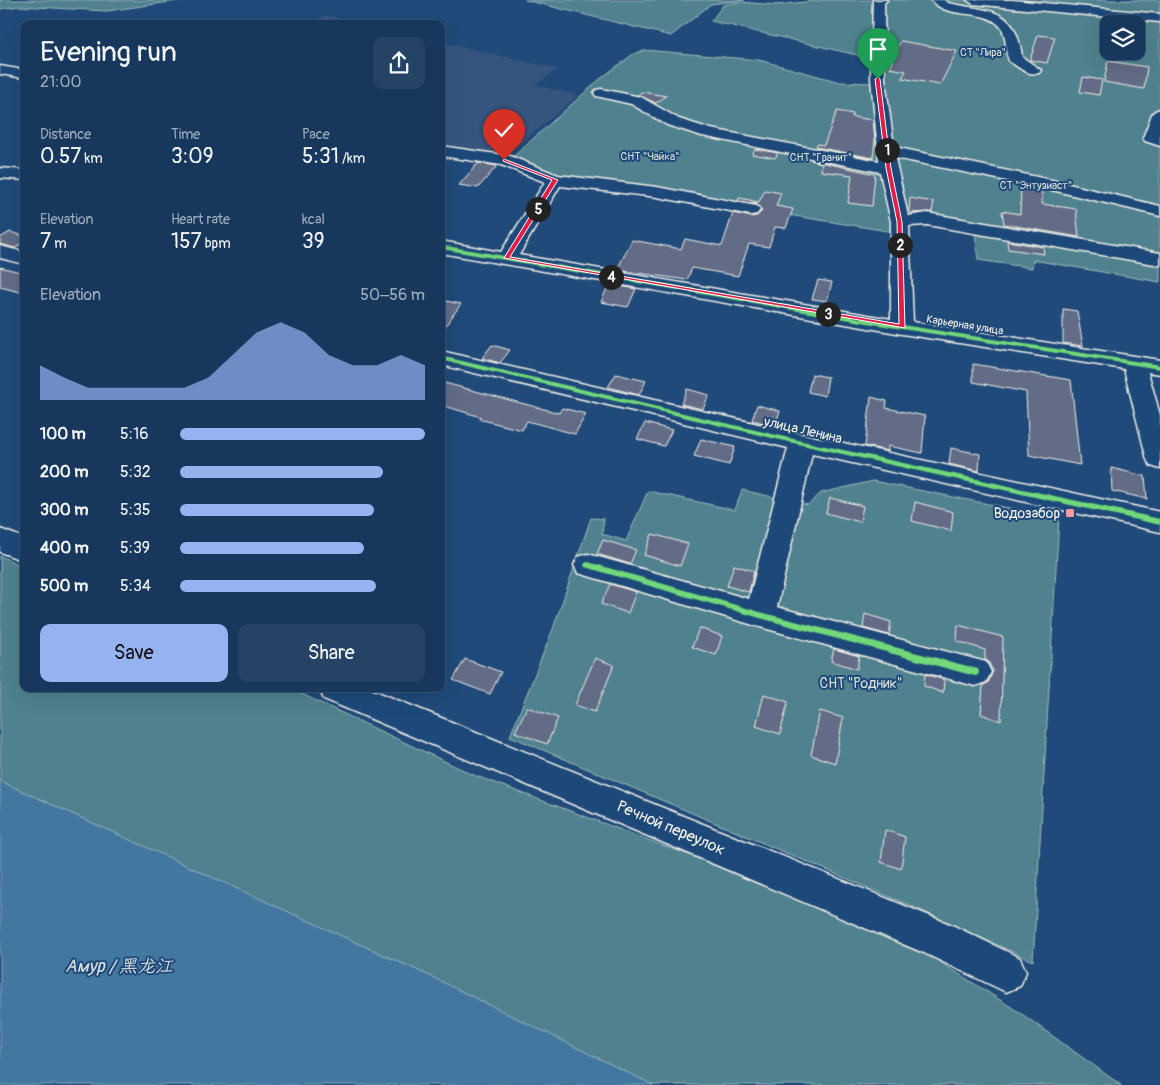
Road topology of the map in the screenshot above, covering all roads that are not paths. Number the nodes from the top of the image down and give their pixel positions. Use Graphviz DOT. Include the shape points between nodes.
graph roads {
  1 [pos="881,0"];
  2 [pos="937,0"];
  3 [pos="973,0"];
  4 [pos="1076,10"];
  5 [pos="1160,18"];
  6 [pos="1083,22"];
  7 [pos="0,70"];
  8 [pos="1034,70"];
  9 [pos="20,73"];
  10 [pos="601,93"];
  11 [pos="1160,114"];
  12 [pos="1160,141"];
  13 [pos="445,152"];
  14 [pos="888,160"];
  15 [pos="0,173"];
  16 [pos="20,175"];
  17 [pos="555,180"];
  18 [pos="751,210"];
  19 [pos="1160,211"];
  20 [pos="900,222"];
  21 [pos="445,248"];
  22 [pos="0,252"];
  23 [pos="20,257"];
  24 [pos="506,258"];
  25 [pos="1160,259"];
  26 [pos="902,327"];
  27 [pos="445,359"];
  28 [pos="1134,364"];
  29 [pos="1160,368"];
  30 [pos="802,443"];
  31 [pos="1160,460"];
  32 [pos="1160,522"];
  33 [pos="0,540"];
  34 [pos="20,548"];
  35 [pos="588,565"];
  36 [pos="760,615"];
  37 [pos="975,672"];
  38 [pos="342,692"];
  39 [pos="1006,972"];
  1 -- 14 [label="street" via="878,2 878,79"];
  2 -- 8 [label="street" via="944,6 998,17 1011,30 1015,58"];
  3 -- 4 [label="street"];
  4 -- 5 [label="street"];
  4 -- 6 [label="street" via="1086,17"];
  7 -- 9 [label="street"];
  10 -- 14 [label="street" via="636,100 673,122 708,133"];
  11 -- 12 [label="street" via="1151,138"];
  13 -- 17 [label="street" via="504,160"];
  14 -- 19 [label="street" via="1056,186"];
  14 -- 20 [label="street"];
  15 -- 16 [label="street"];
  17 -- 18 [label="street" via="657,192"];
  17 -- 24 [label="street"];
  20 -- 25 [label="street" via="927,219"];
  20 -- 26 [label="street"];
  21 -- 24 [label="street, Карьерная улица"];
  22 -- 23 [label="street"];
  24 -- 26 [label="street, Карьерная улица"];
  26 -- 28 [label="street, Карьерная улица"];
  27 -- 30 [label="street, улица Ленина"];
  28 -- 29 [label="street, Карьерная улица"];
  28 -- 31 [label="street"];
  30 -- 32 [label="street, улица Ленина"];
  30 -- 36 [label="street"];
  33 -- 34 [label="street"];
  35 -- 36 [label="street"];
  36 -- 37 [label="street"];
  38 -- 39 [label="street, Речной переулок" via="929,935"];
}
